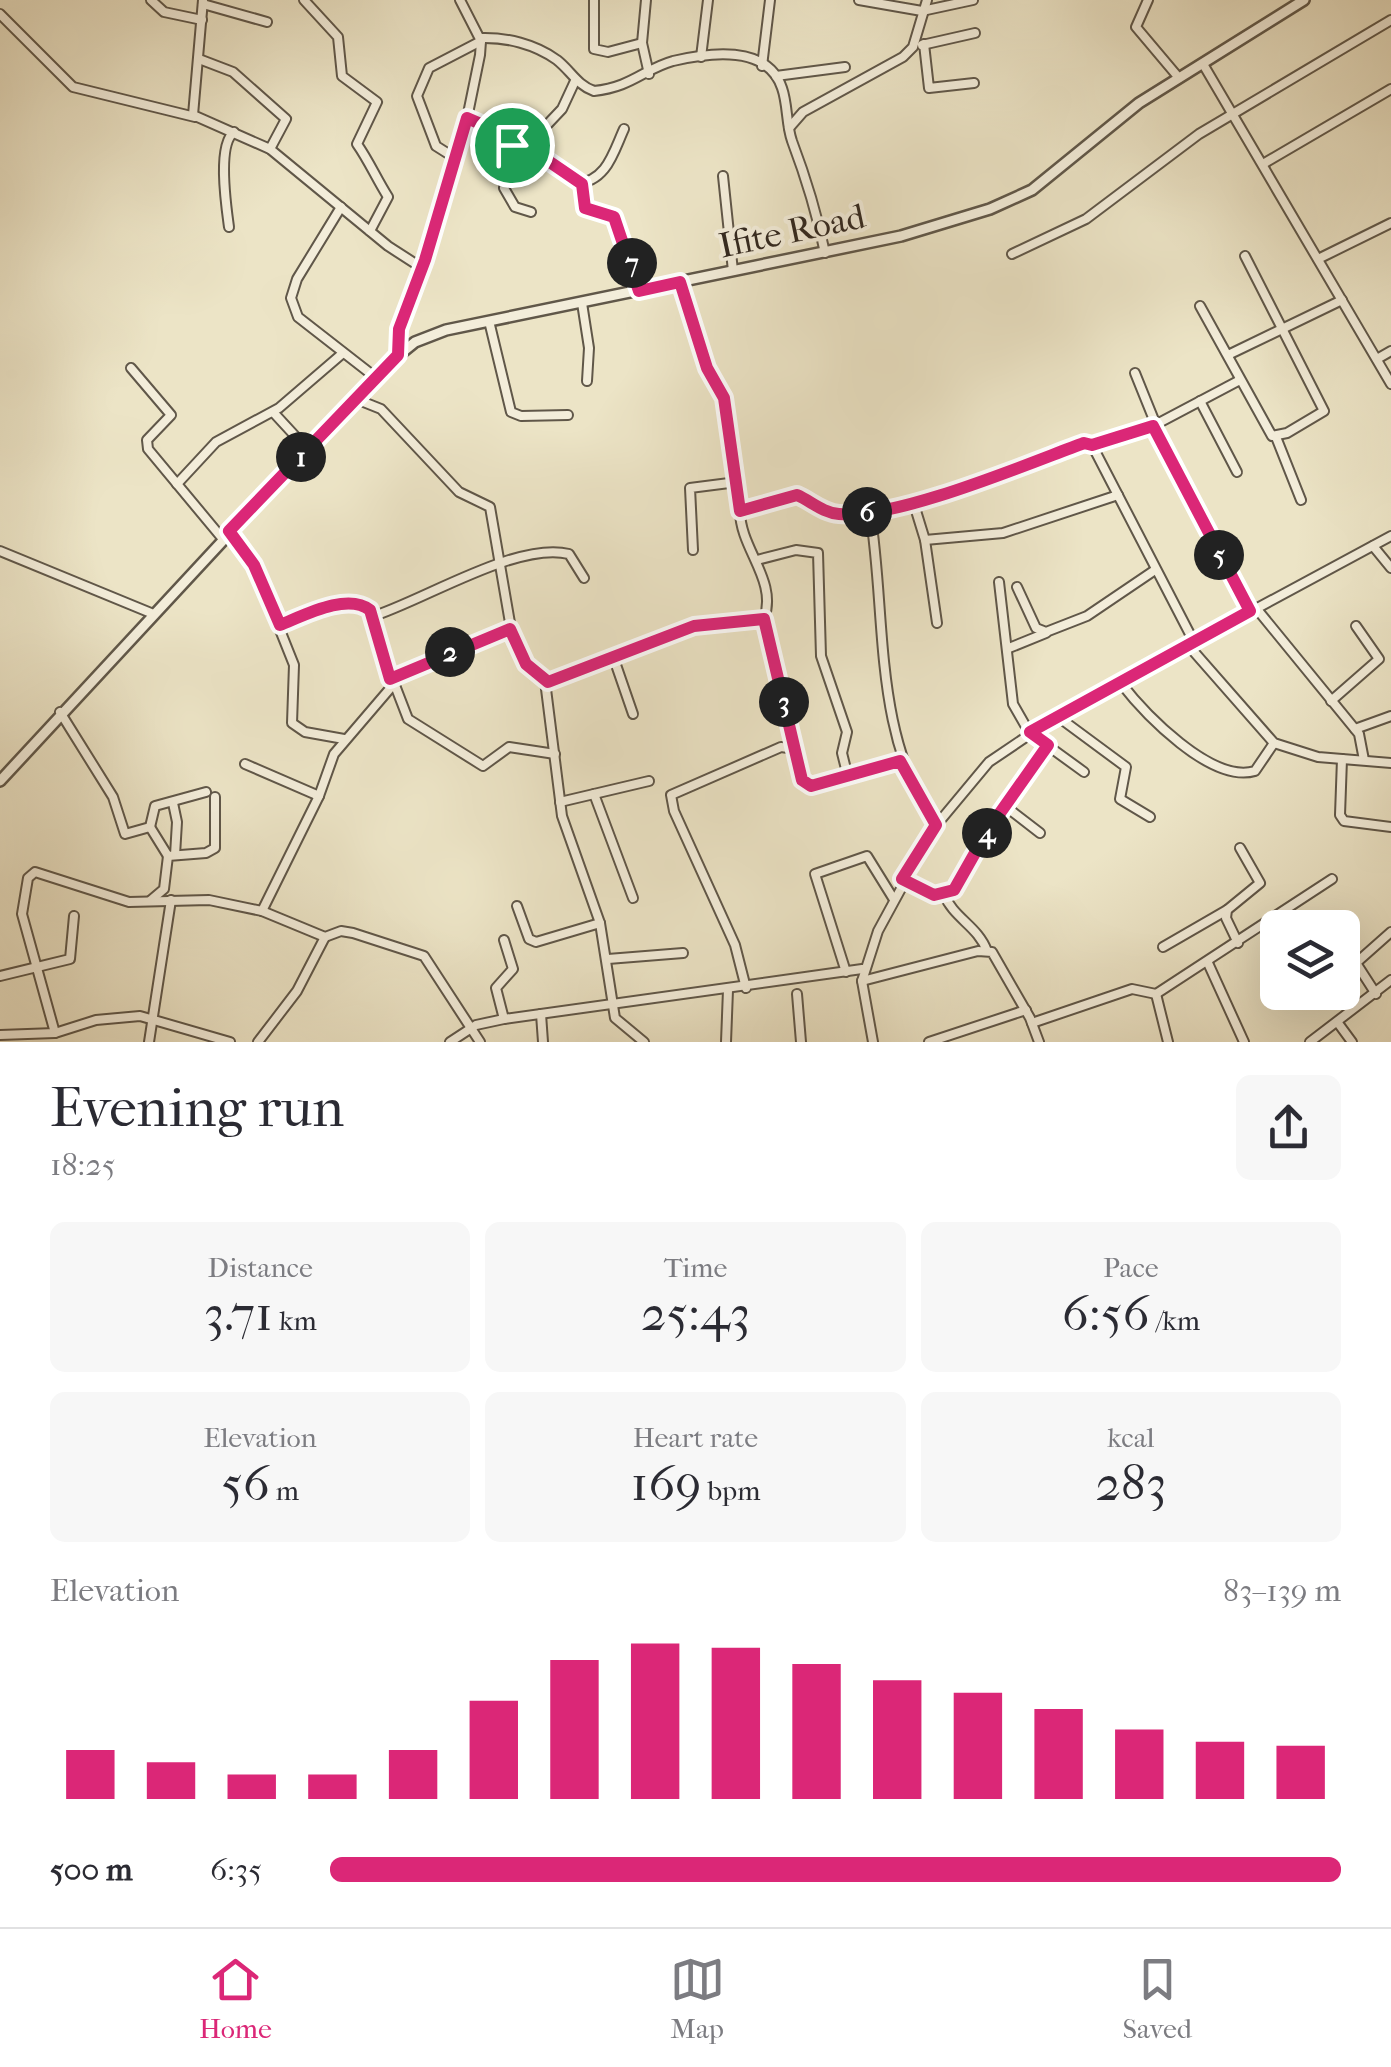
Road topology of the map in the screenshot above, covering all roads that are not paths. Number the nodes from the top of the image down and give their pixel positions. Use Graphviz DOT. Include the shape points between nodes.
graph roads {
  1 [pos="150,0"];
  2 [pos="304,0"];
  3 [pos="460,0"];
  4 [pos="594,0"];
  5 [pos="646,0"];
  6 [pos="708,0"];
  7 [pos="770,0"];
  8 [pos="859,0"];
  9 [pos="926,0"];
  10 [pos="973,0"];
  11 [pos="1148,0"];
  12 [pos="1304,0"];
  13 [pos="203,2"];
  14 [pos="922,10"];
  15 [pos="0,14"];
  16 [pos="202,20"];
  17 [pos="1391,20"];
  18 [pos="267,22"];
  19 [pos="975,33"];
  20 [pos="480,39"];
  21 [pos="642,44"];
  22 [pos="924,44"];
  23 [pos="913,46"];
  24 [pos="701,58"];
  25 [pos="199,59"];
  26 [pos="1203,64"];
  27 [pos="762,66"];
  28 [pos="845,67"];
  29 [pos="648,74"];
  30 [pos="776,76"];
  31 [pos="1179,78"];
  32 [pos="575,81"];
  33 [pos="974,82"];
  34 [pos="1391,89"];
  35 [pos="1233,114"];
  36 [pos="195,117"];
  37 [pos="467,118"];
  38 [pos="624,128"];
  39 [pos="789,128"];
  40 [pos="234,132"];
  41 [pos="512,145"];
  42 [pos="525,148"];
  43 [pos="270,150"];
  44 [pos="456,158"];
  45 [pos="1263,164"];
  46 [pos="723,176"];
  47 [pos="582,184"];
  48 [pos="341,207"];
  49 [pos="530,212"];
  50 [pos="1391,223"];
  51 [pos="228,228"];
  52 [pos="370,232"];
  53 [pos="826,253"];
  54 [pos="1012,254"];
  55 [pos="1245,256"];
  56 [pos="1318,259"];
  57 [pos="422,268"];
  58 [pos="733,271"];
  59 [pos="680,282"];
  60 [pos="639,291"];
  61 [pos="1342,300"];
  62 [pos="582,303"];
  63 [pos="1200,306"];
  64 [pos="489,321"];
  65 [pos="1285,330"];
  66 [pos="1391,351"];
  67 [pos="343,353"];
  68 [pos="398,355"];
  69 [pos="1228,355"];
  70 [pos="1377,359"];
  71 [pos="131,368"];
  72 [pos="1135,373"];
  73 [pos="375,377"];
  74 [pos="1240,380"];
  75 [pos="586,381"];
  76 [pos="1391,384"];
  77 [pos="356,398"];
  78 [pos="1200,400"];
  79 [pos="272,412"];
  80 [pos="568,415"];
  81 [pos="1154,426"];
  82 [pos="1276,438"];
  83 [pos="1092,445"];
  84 [pos="308,450"];
  85 [pos="1237,472"];
  86 [pos="737,482"];
  87 [pos="177,484"];
  88 [pos="1118,496"];
  89 [pos="1302,500"];
  90 [pos="913,501"];
  91 [pos="740,511"];
  92 [pos="870,512"];
  93 [pos="226,535"];
  94 [pos="1391,536"];
  95 [pos="925,540"];
  96 [pos="1374,546"];
  97 [pos="693,550"];
  98 [pos="0,551"];
  99 [pos="757,560"];
  100 [pos="499,564"];
  101 [pos="1391,568"];
  102 [pos="1155,570"];
  103 [pos="584,578"];
  104 [pos="998,582"];
  105 [pos="1016,587"];
  106 [pos="1253,610"];
  107 [pos="152,613"];
  108 [pos="372,617"];
  109 [pos="764,619"];
  110 [pos="936,623"];
  111 [pos="280,625"];
  112 [pos="1356,626"];
  113 [pos="510,629"];
  114 [pos="1046,632"];
  115 [pos="1191,643"];
  116 [pos="1009,648"];
  117 [pos="614,659"];
  118 [pos="544,681"];
  119 [pos="391,682"];
  120 [pos="1120,682"];
  121 [pos="1331,701"];
  122 [pos="60,712"];
  123 [pos="633,714"];
  124 [pos="1057,716"];
  125 [pos="1391,716"];
  126 [pos="1355,729"];
  127 [pos="1030,732"];
  128 [pos="344,739"];
  129 [pos="1274,743"];
  130 [pos="1048,745"];
  131 [pos="795,748"];
  132 [pos="555,754"];
  133 [pos="1342,759"];
  134 [pos="1364,760"];
  135 [pos="900,761"];
  136 [pos="1391,763"];
  137 [pos="245,764"];
  138 [pos="1084,772"];
  139 [pos="848,777"];
  140 [pos="0,781"];
  141 [pos="649,781"];
  142 [pos="206,792"];
  143 [pos="594,794"];
  144 [pos="319,796"];
  145 [pos="216,798"];
  146 [pos="560,802"];
  147 [pos="172,803"];
  148 [pos="1006,806"];
  149 [pos="1150,817"];
  150 [pos="936,825"];
  151 [pos="150,827"];
  152 [pos="1391,827"];
  153 [pos="1040,833"];
  154 [pos="1240,848"];
  155 [pos="172,855"];
  156 [pos="1332,878"];
  157 [pos="902,879"];
  158 [pos="944,894"];
  159 [pos="633,898"];
  160 [pos="894,898"];
  161 [pos="171,900"];
  162 [pos="146,902"];
  163 [pos="516,906"];
  164 [pos="1227,910"];
  165 [pos="262,911"];
  166 [pos="74,916"];
  167 [pos="600,923"];
  168 [pos="1391,932"];
  169 [pos="325,937"];
  170 [pos="504,940"];
  171 [pos="1238,943"];
  172 [pos="1163,946"];
  173 [pos="987,951"];
  174 [pos="683,952"];
  175 [pos="608,958"];
  176 [pos="1208,963"];
  177 [pos="36,968"];
  178 [pos="862,969"];
  179 [pos="846,972"];
  180 [pos="0,976"];
  181 [pos="1391,980"];
  182 [pos="862,981"];
  183 [pos="746,988"];
  184 [pos="728,990"];
  185 [pos="796,994"];
  186 [pos="1156,994"];
  187 [pos="1376,994"];
  188 [pos="613,1003"];
  189 [pos="1026,1010"];
  190 [pos="541,1014"];
  191 [pos="153,1018"];
  192 [pos="504,1019"];
  193 [pos="1032,1023"];
  194 [pos="1338,1023"];
  195 [pos="470,1028"];
  196 [pos="55,1033"];
  197 [pos="2,1037"];
  198 [pos="206,1038"];
  199 [pos="1167,1041"];
  200 [pos="150,1042"];
  201 [pos="230,1042"];
  202 [pos="258,1042"];
  203 [pos="450,1042"];
  204 [pos="480,1042"];
  205 [pos="544,1042"];
  206 [pos="644,1042"];
  207 [pos="726,1042"];
  208 [pos="801,1042"];
  209 [pos="873,1042"];
  210 [pos="929,1042"];
  211 [pos="1039,1042"];
  212 [pos="1244,1042"];
  213 [pos="1310,1042"];
  214 [pos="1352,1042"];
  1 -- 16 [label="street" via="164,12"];
  2 -- 52 [label="street" via="338,36 342,76 377,102 357,144 388,196"];
  3 -- 20 [label="street"];
  4 -- 21 [label="street" via="594,49"];
  5 -- 21 [label="street"];
  6 -- 24 [label="street"];
  7 -- 27 [label="street"];
  8 -- 14 [label="street"];
  9 -- 14 [label="street"];
  10 -- 14 [label="street"];
  11 -- 31 [label="street" via="1136,27"];
  12 -- 26 [label="street, Ifite Road"];
  13 -- 16 [label="street"];
  13 -- 18 [label="street"];
  14 -- 23 [label="street"];
  15 -- 36 [label="street" via="73,87"];
  16 -- 25 [label="street"];
  17 -- 35 [label="street"];
  19 -- 22 [label="street"];
  20 -- 32 [label="street" via="514,40 556,60"];
  20 -- 37 [label="street"];
  20 -- 44 [label="street" via="428,68 417,96 436,146"];
  21 -- 29 [label="street"];
  22 -- 23 [label="street"];
  22 -- 33 [label="street" via="929,88"];
  23 -- 39 [label="street" via="892,66 798,116"];
  24 -- 27 [label="street" via="733,52"];
  24 -- 29 [label="street"];
  25 -- 36 [label="street"];
  25 -- 43 [label="street" via="233,72 286,118"];
  26 -- 31 [label="street, Ifite Road"];
  26 -- 35 [label="street"];
  27 -- 30 [label="street"];
  28 -- 30 [label="street"];
  29 -- 32 [label="street" via="594,91"];
  30 -- 39 [label="street"];
  31 -- 53 [label="street, Ifite Road" via="1012,200 929,230"];
  32 -- 42 [label="street" via="562,108"];
  34 -- 45 [label="street"];
  35 -- 45 [label="street"];
  35 -- 54 [label="street" via="1086,219"];
  36 -- 40 [label="street"];
  37 -- 41 [label="street" via="506,135"];
  37 -- 44 [label="street"];
  38 -- 47 [label="street" via="610,163"];
  39 -- 53 [label="street"];
  40 -- 43 [label="street"];
  40 -- 51 [label="street" via="222,156"];
  41 -- 42 [label="street"];
  41 -- 49 [label="street" via="504,188 515,207"];
  42 -- 47 [label="street"];
  43 -- 48 [label="street"];
  44 -- 57 [label="street"];
  45 -- 56 [label="street"];
  46 -- 58 [label="street"];
  47 -- 60 [label="street" via="585,208 614,217"];
  48 -- 52 [label="street"];
  48 -- 67 [label="street" via="290,292 298,316"];
  50 -- 56 [label="street"];
  52 -- 57 [label="street"];
  53 -- 58 [label="street, Ifite Road"];
  55 -- 65 [label="street"];
  56 -- 61 [label="street"];
  57 -- 68 [label="street" via="399,329"];
  58 -- 59 [label="street, Ifite Road"];
  59 -- 60 [label="street, Ifite Road"];
  59 -- 86 [label="street" via="707,368 724,398"];
  60 -- 62 [label="street, Ifite Road"];
  61 -- 65 [label="street"];
  61 -- 70 [label="street"];
  62 -- 64 [label="street, Ifite Road"];
  62 -- 75 [label="street"];
  63 -- 69 [label="street"];
  64 -- 68 [label="street, Ifite Road" via="427,336"];
  64 -- 80 [label="street" via="511,412"];
  65 -- 69 [label="street"];
  65 -- 82 [label="street" via="1324,410"];
  66 -- 70 [label="street"];
  67 -- 73 [label="street"];
  67 -- 79 [label="street"];
  68 -- 73 [label="street, Ifite Road"];
  69 -- 74 [label="street"];
  70 -- 76 [label="street"];
  71 -- 87 [label="street" via="170,411 147,444"];
  72 -- 81 [label="street"];
  73 -- 77 [label="street, Ifite Road"];
  74 -- 78 [label="street"];
  74 -- 82 [label="street"];
  77 -- 84 [label="street, Ifite Road"];
  77 -- 100 [label="street" via="381,409 459,492 490,507"];
  78 -- 81 [label="street"];
  78 -- 85 [label="street"];
  79 -- 84 [label="street"];
  79 -- 87 [label="street" via="216,442"];
  81 -- 83 [label="street"];
  81 -- 106 [label="street"];
  82 -- 89 [label="street"];
  83 -- 88 [label="street"];
  83 -- 90 [label="street"];
  84 -- 93 [label="street, Ifite Road"];
  86 -- 91 [label="street"];
  86 -- 97 [label="street" via="690,488"];
  87 -- 93 [label="street"];
  88 -- 95 [label="street" via="1003,534"];
  88 -- 102 [label="street"];
  90 -- 92 [label="street"];
  90 -- 95 [label="street"];
  91 -- 92 [label="street" via="797,495 838,514"];
  91 -- 99 [label="street" via="745,541"];
  92 -- 135 [label="street"];
  93 -- 107 [label="street, Ifite Road"];
  93 -- 111 [label="street" via="254,565"];
  94 -- 96 [label="street"];
  95 -- 110 [label="street"];
  96 -- 101 [label="street"];
  96 -- 106 [label="street"];
  98 -- 107 [label="street"];
  99 -- 109 [label="street" via="767,597"];
  99 -- 139 [label="street" via="796,550 818,553 821,656 848,732 842,753"];
  100 -- 103 [label="street" via="562,552"];
  100 -- 108 [label="street"];
  100 -- 113 [label="street"];
  102 -- 114 [label="street" via="1087,616"];
  102 -- 115 [label="street"];
  104 -- 116 [label="street"];
  105 -- 114 [label="street" via="1036,628"];
  106 -- 115 [label="street"];
  106 -- 121 [label="street"];
  107 -- 122 [label="street, Ifite Road"];
  108 -- 111 [label="street" via="364,605 350,603"];
  108 -- 119 [label="street"];
  109 -- 117 [label="street" via="694,626"];
  109 -- 131 [label="street"];
  111 -- 128 [label="street" via="296,672 292,723"];
  112 -- 121 [label="street" via="1379,659"];
  113 -- 118 [label="street" via="521,657"];
  113 -- 119 [label="street"];
  114 -- 116 [label="street"];
  115 -- 120 [label="street"];
  115 -- 129 [label="street"];
  116 -- 127 [label="street" via="1010,691"];
  117 -- 118 [label="street"];
  117 -- 123 [label="street"];
  118 -- 132 [label="street"];
  119 -- 128 [label="street"];
  119 -- 132 [label="street" via="411,722 483,766 509,747"];
  120 -- 124 [label="street"];
  120 -- 129 [label="street" via="1174,740 1236,772 1255,771"];
  121 -- 126 [label="street"];
  122 -- 140 [label="street, Ifite Road"];
  122 -- 151 [label="street" via="113,797 122,832"];
  124 -- 127 [label="street"];
  124 -- 149 [label="street" via="1126,768 1120,799"];
  125 -- 126 [label="street"];
  126 -- 134 [label="street"];
  127 -- 130 [label="street"];
  127 -- 150 [label="street" via="976,776"];
  128 -- 144 [label="street"];
  129 -- 133 [label="street"];
  130 -- 138 [label="street"];
  130 -- 148 [label="street"];
  131 -- 139 [label="street" via="805,784"];
  131 -- 183 [label="street" via="767,750 670,798"];
  132 -- 146 [label="street"];
  133 -- 134 [label="street"];
  133 -- 152 [label="street" via="1344,822"];
  134 -- 136 [label="street"];
  135 -- 139 [label="street"];
  135 -- 150 [label="street"];
  137 -- 144 [label="street"];
  141 -- 143 [label="street"];
  142 -- 147 [label="street"];
  143 -- 146 [label="street"];
  143 -- 159 [label="street"];
  144 -- 165 [label="street"];
  145 -- 155 [label="street" via="214,848"];
  146 -- 167 [label="street"];
  147 -- 151 [label="street" via="155,806"];
  147 -- 155 [label="street"];
  148 -- 153 [label="street"];
  148 -- 158 [label="street" via="962,880"];
  150 -- 157 [label="street"];
  151 -- 155 [label="street"];
  154 -- 164 [label="street" via="1259,885"];
  155 -- 162 [label="street" via="164,889"];
  156 -- 171 [label="street"];
  157 -- 158 [label="street"];
  157 -- 160 [label="street"];
  158 -- 173 [label="street"];
  160 -- 178 [label="street"];
  160 -- 179 [label="street" via="867,856 815,874"];
  161 -- 162 [label="street"];
  161 -- 165 [label="street"];
  161 -- 191 [label="street"];
  162 -- 177 [label="street" via="31,873 22,914"];
  163 -- 167 [label="street" via="536,942"];
  164 -- 171 [label="street"];
  164 -- 172 [label="street"];
  165 -- 169 [label="street"];
  166 -- 177 [label="street" via="72,958"];
  167 -- 175 [label="street"];
  168 -- 187 [label="street" via="1356,962"];
  169 -- 195 [label="street" via="354,934 424,956"];
  169 -- 202 [label="street" via="297,992"];
  170 -- 192 [label="street" via="513,969 496,988"];
  171 -- 176 [label="street"];
  173 -- 182 [label="street"];
  173 -- 189 [label="street" via="998,957"];
  174 -- 175 [label="street"];
  175 -- 188 [label="street"];
  176 -- 186 [label="street"];
  176 -- 212 [label="street"];
  177 -- 180 [label="street"];
  177 -- 196 [label="street"];
  178 -- 179 [label="street"];
  178 -- 182 [label="street"];
  179 -- 183 [label="street"];
  181 -- 187 [label="street"];
  182 -- 209 [label="street"];
  183 -- 184 [label="street"];
  184 -- 188 [label="street"];
  184 -- 207 [label="street"];
  185 -- 208 [label="street"];
  186 -- 193 [label="street" via="1132,989"];
  186 -- 199 [label="street"];
  187 -- 194 [label="street"];
  188 -- 190 [label="street"];
  188 -- 206 [label="street" via="617,1021"];
  189 -- 193 [label="street"];
  189 -- 210 [label="street"];
  190 -- 192 [label="street"];
  190 -- 205 [label="street"];
  191 -- 196 [label="street" via="96,1020"];
  191 -- 198 [label="street"];
  191 -- 200 [label="street"];
  192 -- 195 [label="street"];
  193 -- 211 [label="street"];
  194 -- 213 [label="street"];
  194 -- 214 [label="street"];
  195 -- 203 [label="street"];
  195 -- 204 [label="street"];
  196 -- 197 [label="street"];
  198 -- 201 [label="street"];
}
